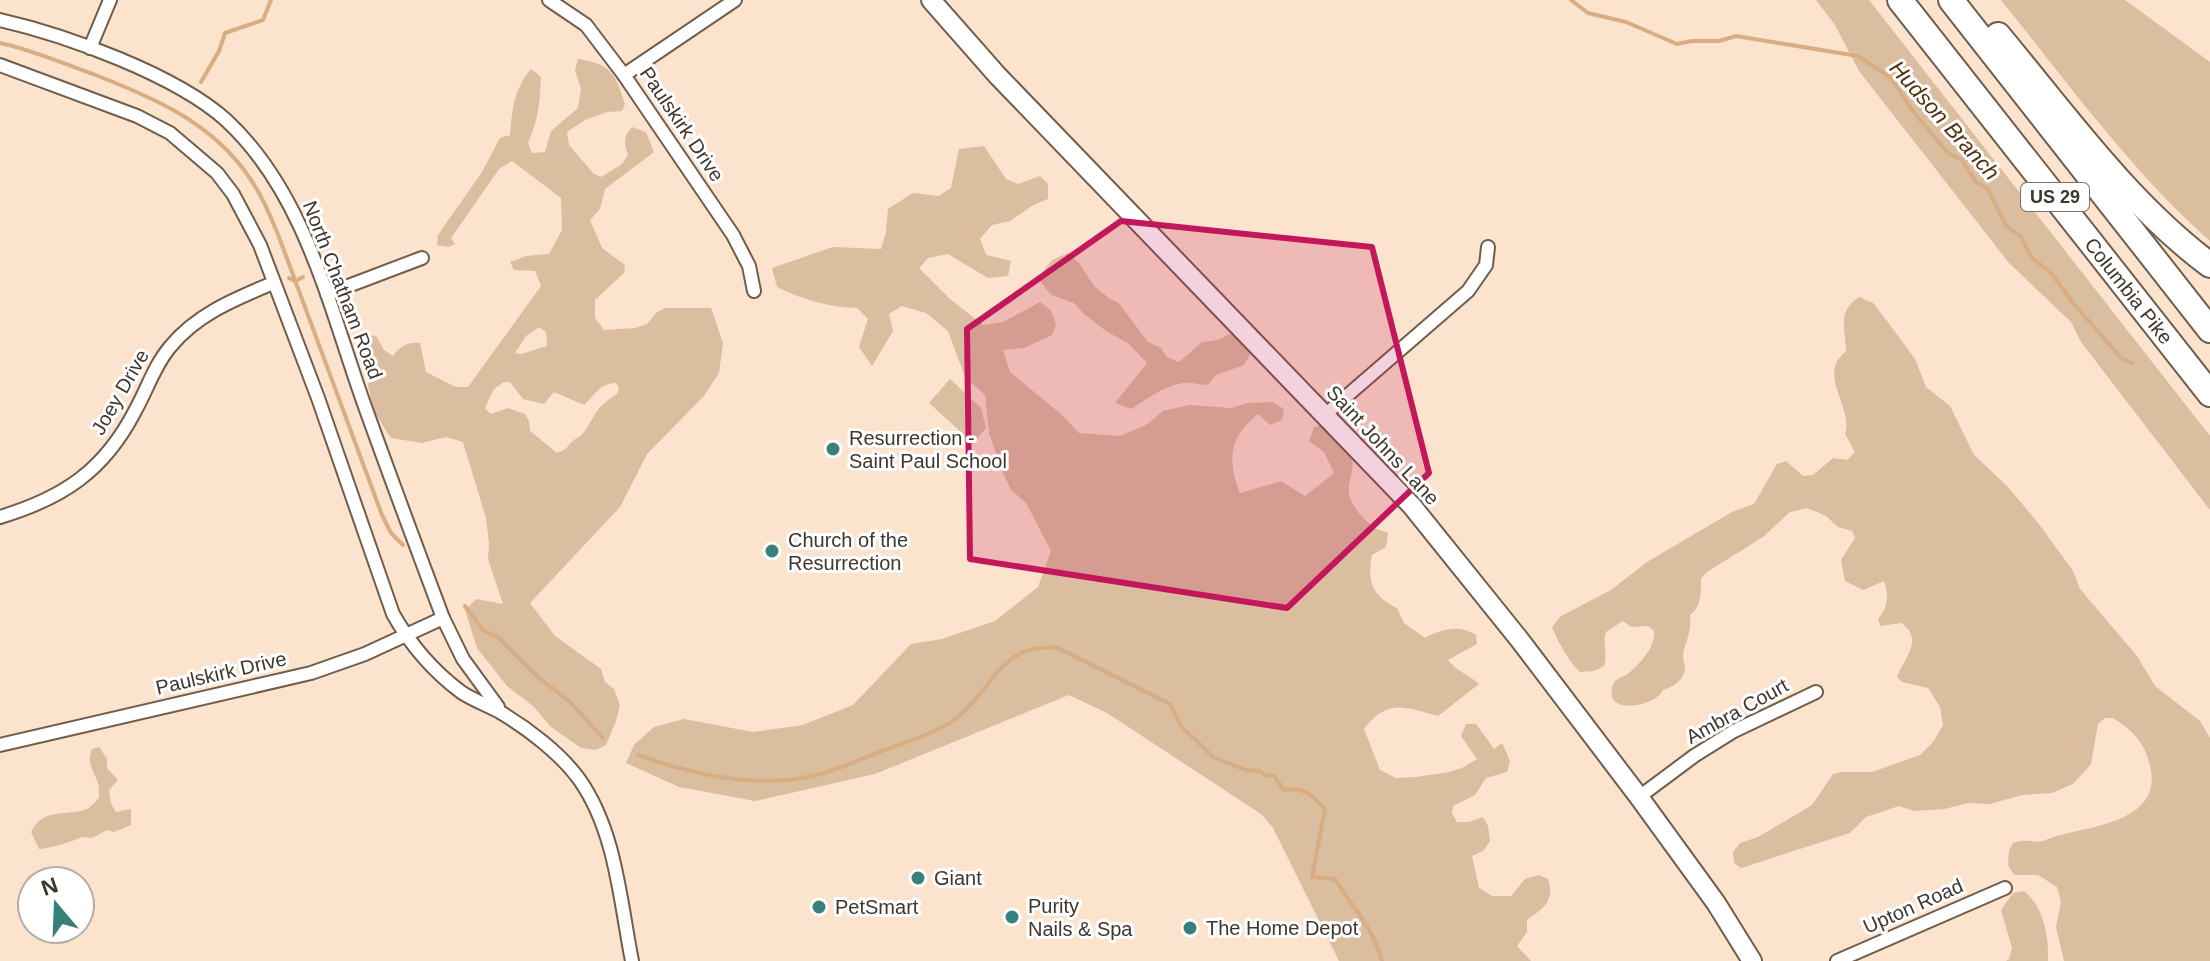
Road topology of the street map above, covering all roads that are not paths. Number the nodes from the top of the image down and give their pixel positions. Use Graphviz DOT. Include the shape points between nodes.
graph roads {
  1 [pos="110,0"];
  2 [pos="549,0"];
  3 [pos="735,0"];
  4 [pos="931,0"];
  5 [pos="1900,0"];
  6 [pos="1951,0"];
  7 [pos="1969,0"];
  8 [pos="0,20"];
  9 [pos="90,48"];
  10 [pos="0,65"];
  11 [pos="624,75"];
  12 [pos="1488,247"];
  13 [pos="422,258"];
  14 [pos="2210,265"];
  15 [pos="273,283"];
  16 [pos="754,291"];
  17 [pos="327,294"];
  18 [pos="2210,330"];
  19 [pos="2210,394"];
  20 [pos="1326,414"];
  21 [pos="0,517"];
  22 [pos="443,618"];
  23 [pos="405,635"];
  24 [pos="1816,692"];
  25 [pos="502,713"];
  26 [pos="0,745"];
  27 [pos="1639,797"];
  28 [pos="2005,888"];
  29 [pos="632,961"];
  30 [pos="1752,961"];
  31 [pos="1837,961"];
  1 -- 9 [label="street"];
  2 -- 11 [label="street, Paulskirk Drive" via="586,25"];
  3 -- 11 [label="street"];
  4 -- 20 [label="street, Saint Johns Lane" via="997,75"];
  5 -- 19 [label="highway, Columbia Pike / US 29"];
  6 -- 18 [label="highway, Columbia Pike / US 29"];
  7 -- 14 [label="highway" via="2134,196"];
  8 -- 9 [label="street, North Chatham Road"];
  9 -- 17 [label="street, North Chatham Road" via="196,98 250,144 286,198"];
  10 -- 15 [label="street, North Chatham Road" via="137,116 189,148 217,173 240,206"];
  11 -- 16 [label="street, Paulskirk Drive" via="733,235 749,266"];
  12 -- 20 [label="street" via="1486,265 1468,291"];
  13 -- 17 [label="street"];
  15 -- 21 [label="street, Joey Drive" via="208,313 185,331 155,368 123,434 81,480 55,497"];
  15 -- 23 [label="street, North Chatham Road" via="382,586"];
  17 -- 22 [label="street, North Chatham Road"];
  20 -- 27 [label="street, Saint Johns Lane" via="1445,546"];
  22 -- 23 [label="street, Paulskirk Drive"];
  22 -- 25 [label="street, North Chatham Road" via="463,659"];
  23 -- 25 [label="street, North Chatham Road" via="463,693"];
  23 -- 26 [label="street, Paulskirk Drive" via="311,673"];
  24 -- 27 [label="street, Ambra Court" via="1734,731"];
  25 -- 29 [label="street, North Chatham Road" via="564,762 591,798 613,862"];
  27 -- 30 [label="street, Saint Johns Lane"];
  28 -- 31 [label="street, Upton Road"];
}
